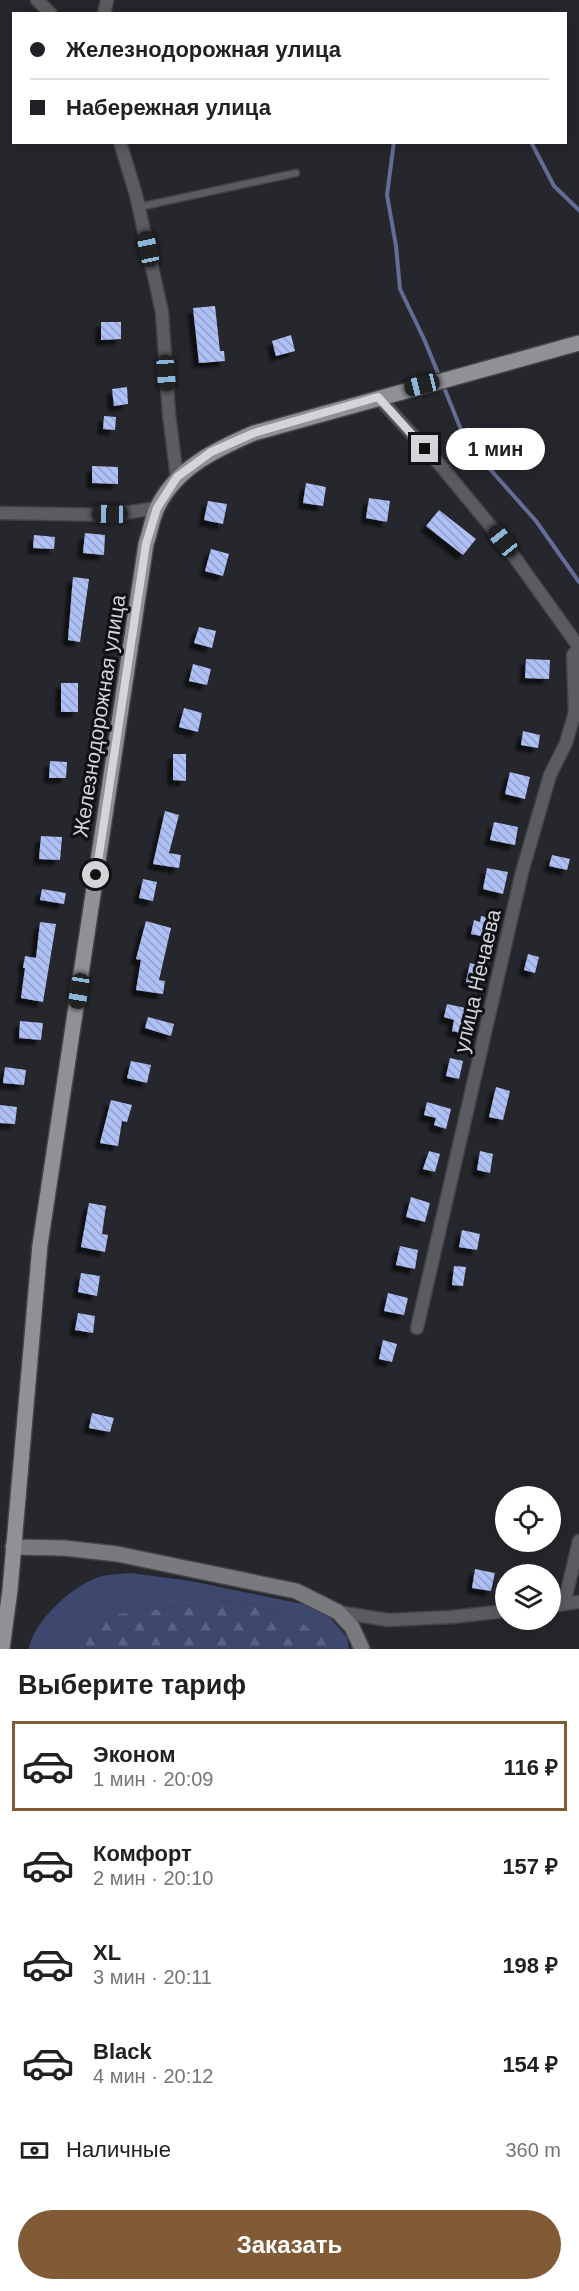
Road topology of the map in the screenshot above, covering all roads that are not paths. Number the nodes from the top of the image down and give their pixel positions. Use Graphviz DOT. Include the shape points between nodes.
graph roads {
  1 [pos="37,0"];
  2 [pos="49,12"];
  3 [pos="121,144"];
  4 [pos="296,173"];
  5 [pos="139,207"];
  6 [pos="579,334"];
  7 [pos="579,343"];
  8 [pos="489,368"];
  9 [pos="378,397"];
  10 [pos="177,477"];
  11 [pos="157,508"];
  12 [pos="0,513"];
  13 [pos="579,647"];
  14 [pos="417,1328"];
  15 [pos="579,1541"];
  16 [pos="13,1547"];
  17 [pos="10,1590"];
  18 [pos="579,1602"];
  19 [pos="0,1603"];
  20 [pos="561,1604"];
  21 [pos="564,1604"];
  22 [pos="338,1612"];
  23 [pos="495,1612"];
  24 [pos="2,1649"];
  25 [pos="362,1649"];
  1 -- 2 [label="street"];
  3 -- 5 [label="street"];
  4 -- 5 [label="lane"];
  5 -- 10 [label="street" via="162,312"];
  6 -- 8 [label="main road"];
  7 -- 8 [label="main road"];
  8 -- 9 [label="main road, Железнодорожная улица"];
  9 -- 10 [label="main road, Железнодорожная улица" via="254,433 211,452"];
  9 -- 13 [label="street" via="503,541"];
  10 -- 11 [label="main road, Железнодорожная улица"];
  11 -- 12 [label="street" via="110,514"];
  11 -- 16 [label="main road, Железнодорожная улица" via="146,544 40,1245"];
  13 -- 14 [label="street, улица Нечаева" via="573,655 575,712 566,743 550,775 522,872"];
  15 -- 21 [label="street"];
  16 -- 17 [label="main road, Железнодорожная улица"];
  16 -- 22 [label="main road" via="64,1548 163,1562 296,1591"];
  17 -- 19 [label="street"];
  17 -- 24 [label="main road, Железнодорожная улица"];
  18 -- 21 [label="street"];
  20 -- 21 [label="street"];
  22 -- 23 [label="street" via="388,1620"];
  22 -- 25 [label="main road" via="352,1627"];
}
